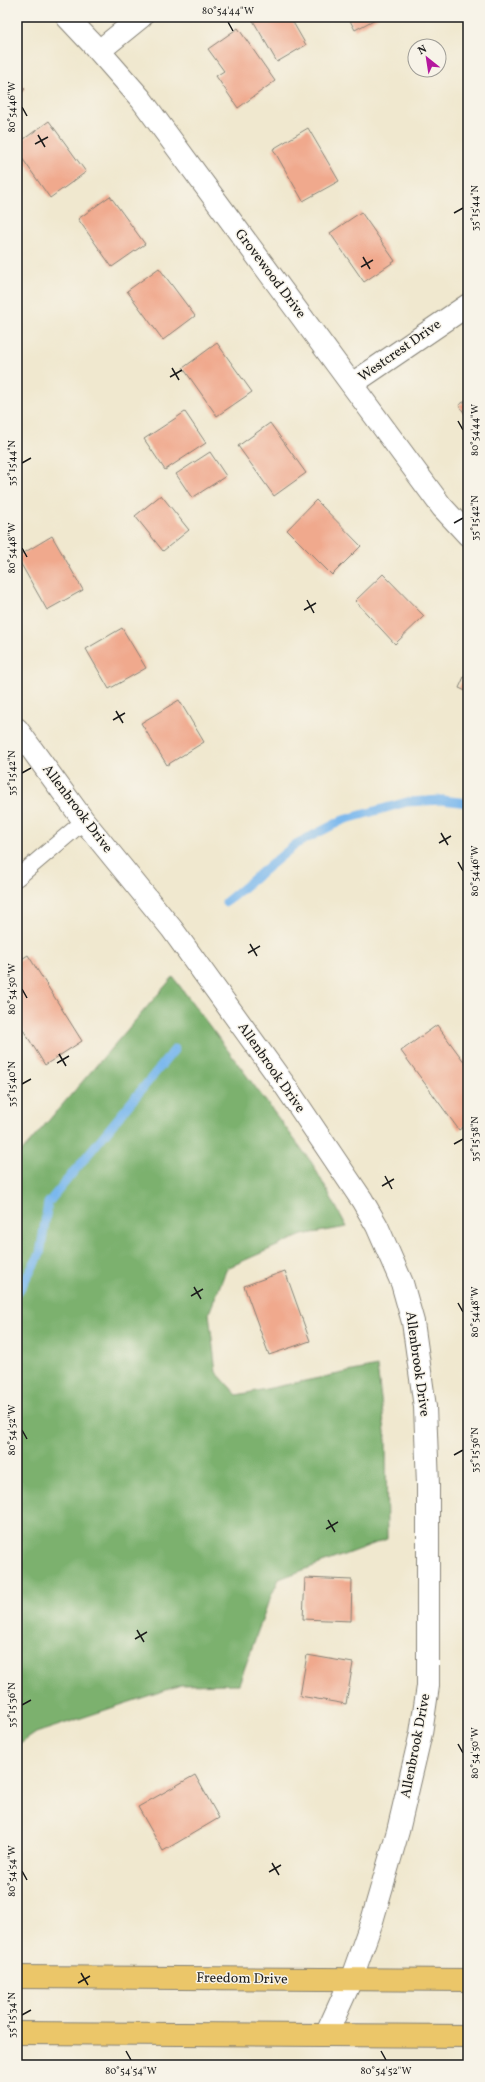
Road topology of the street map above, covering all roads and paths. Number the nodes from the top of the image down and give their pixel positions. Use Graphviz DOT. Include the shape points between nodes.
graph roads {
  1 [pos="67,17"];
  2 [pos="141,17"];
  3 [pos="100,51"];
  4 [pos="468,305"];
  5 [pos="352,384"];
  6 [pos="468,535"];
  7 [pos="17,729"];
  8 [pos="84,821"];
  9 [pos="17,878"];
  10 [pos="17,1977"];
  11 [pos="351,1980"];
  12 [pos="468,1980"];
  13 [pos="17,2033"];
  14 [pos="326,2035"];
  15 [pos="468,2036"];
  1 -- 3 [label="street, Grovewood Drive"];
  2 -- 3 [label="street"];
  3 -- 5 [label="street, Grovewood Drive" via="141,99"];
  4 -- 5 [label="street, Westcrest Drive"];
  5 -- 6 [label="street, Grovewood Drive" via="442,507"];
  7 -- 8 [label="street, Allenbrook Drive"];
  8 -- 9 [label="lane"];
  8 -- 11 [label="street, Allenbrook Drive" via="172,929 286,1087 362,1200 377,1226 402,1283 413,1322 425,1407 428,1485 428,1686 421,1733 398,1831 370,1929"];
  10 -- 11 [label="main road, Freedom Drive"];
  11 -- 12 [label="main road, Freedom Drive"];
  11 -- 14 [label="street, Allenbrook Drive"];
  13 -- 14 [label="main road"];
  14 -- 15 [label="main road"];
}
